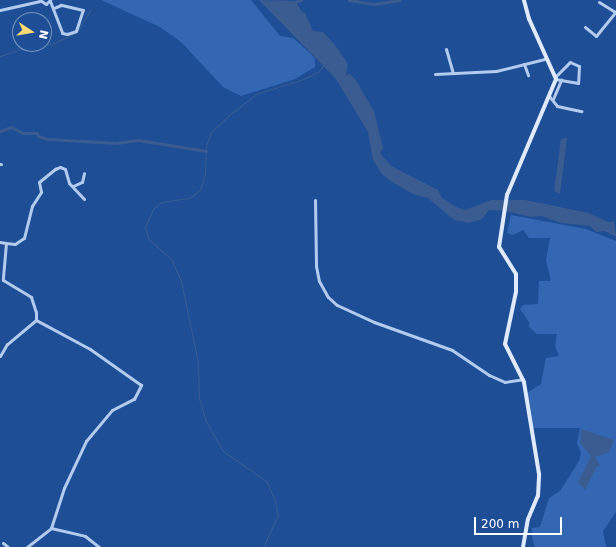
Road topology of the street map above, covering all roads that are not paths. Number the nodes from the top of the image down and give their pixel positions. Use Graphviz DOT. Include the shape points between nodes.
graph roads {
  1 [pos="40,0"];
  2 [pos="524,0"];
  3 [pos="50,1"];
  4 [pos="599,2"];
  5 [pos="84,5"];
  6 [pos="54,8"];
  7 [pos="0,10"];
  8 [pos="83,10"];
  9 [pos="615,12"];
  10 [pos="585,27"];
  11 [pos="446,49"];
  12 [pos="545,59"];
  13 [pos="524,64"];
  14 [pos="453,73"];
  15 [pos="434,74"];
  16 [pos="528,75"];
  17 [pos="555,78"];
  18 [pos="561,80"];
  19 [pos="551,97"];
  20 [pos="581,111"];
  21 [pos="84,172"];
  22 [pos="73,186"];
  23 [pos="84,200"];
  24 [pos="315,200"];
  25 [pos="0,242"];
  26 [pos="6,243"];
  27 [pos="36,320"];
  28 [pos="0,356"];
  29 [pos="523,379"];
  30 [pos="51,528"];
  31 [pos="3,543"];
  32 [pos="8,547"];
  33 [pos="27,547"];
  34 [pos="99,547"];
  35 [pos="524,547"];
  1 -- 3 [label="street" via="46,4"];
  1 -- 7 [label="street"];
  2 -- 12 [label="main road"];
  3 -- 6 [label="street"];
  4 -- 9 [label="street"];
  5 -- 8 [label="street"];
  6 -- 8 [label="street" via="61,5"];
  6 -- 8 [label="street" via="62,33 66,34 78,29"];
  9 -- 10 [label="street" via="596,36"];
  11 -- 14 [label="street"];
  12 -- 13 [label="street"];
  12 -- 17 [label="main road"];
  13 -- 14 [label="street" via="496,71"];
  13 -- 16 [label="street"];
  14 -- 15 [label="street"];
  17 -- 18 [label="street"];
  17 -- 18 [label="street" via="570,62 579,66 578,83"];
  17 -- 19 [label="main road"];
  18 -- 19 [label="street"];
  19 -- 20 [label="street" via="557,106"];
  19 -- 29 [label="main road" via="507,195 498,247 516,274 516,292 505,344"];
  21 -- 22 [label="street" via="82,182"];
  22 -- 23 [label="street"];
  22 -- 26 [label="street" via="65,169 60,167 42,179 39,182 41,192 32,206 26,235 15,244"];
  24 -- 29 [label="street" via="316,266 319,281 328,297 337,305 380,324 452,350 489,375 506,382"];
  25 -- 26 [label="street"];
  26 -- 27 [label="street" via="3,280 31,297"];
  27 -- 28 [label="street" via="7,344"];
  27 -- 30 [label="street" via="90,349 141,385 134,399 112,410 86,441 64,488"];
  29 -- 35 [label="main road" via="539,486 535,508 528,519"];
  30 -- 33 [label="street"];
  30 -- 34 [label="street" via="85,536"];
  31 -- 32 [label="street"];
}
